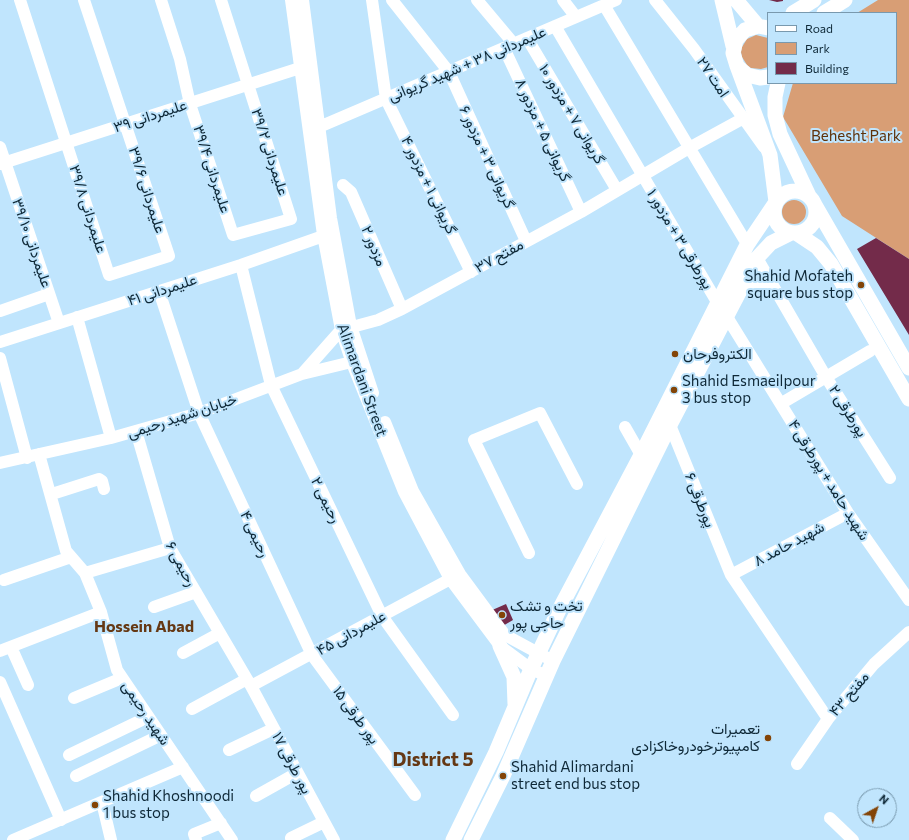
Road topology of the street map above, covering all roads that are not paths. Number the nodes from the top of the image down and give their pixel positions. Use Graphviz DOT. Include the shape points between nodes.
graph roads {
  1 [pos="20,0"];
  2 [pos="84,0"];
  3 [pos="161,0"];
  4 [pos="221,0"];
  5 [pos="291,0"];
  6 [pos="303,0"];
  7 [pos="372,0"];
  8 [pos="392,0"];
  9 [pos="477,0"];
  10 [pos="563,0"];
  11 [pos="616,0"];
  12 [pos="655,0"];
  13 [pos="722,0"];
  14 [pos="736,0"];
  15 [pos="814,0"];
  16 [pos="845,0"];
  17 [pos="604,5"];
  18 [pos="795,12"];
  19 [pos="826,12"];
  20 [pos="576,17"];
  21 [pos="555,26"];
  22 [pos="763,27"];
  23 [pos="527,38"];
  24 [pos="509,46"];
  25 [pos="733,46"];
  26 [pos="737,66"];
  27 [pos="306,68"];
  28 [pos="449,72"];
  29 [pos="767,77"];
  30 [pos="778,84"];
  31 [pos="249,85"];
  32 [pos="386,99"];
  33 [pos="190,104"];
  34 [pos="742,119"];
  35 [pos="126,124"];
  36 [pos="314,130"];
  37 [pos="66,143"];
  38 [pos="0,147"];
  39 [pos="689,148"];
  40 [pos="770,155"];
  41 [pos="3,163"];
  42 [pos="642,175"];
  43 [pos="343,185"];
  44 [pos="617,190"];
  45 [pos="812,200"];
  46 [pos="776,202"];
  47 [pos="581,212"];
  48 [pos="793,233"];
  49 [pos="328,234"];
  50 [pos="234,235"];
  51 [pos="744,239"];
  52 [pos="526,241"];
  53 [pos="757,258"];
  54 [pos="241,265"];
  55 [pos="471,272"];
  56 [pos="109,275"];
  57 [pos="769,282"];
  58 [pos="743,285"];
  59 [pos="159,291"];
  60 [pos="49,294"];
  61 [pos="717,302"];
  62 [pos="402,309"];
  63 [pos="0,311"];
  64 [pos="77,317"];
  65 [pos="727,317"];
  66 [pos="59,323"];
  67 [pos="346,328"];
  68 [pos="0,342"];
  69 [pos="870,351"];
  70 [pos="0,358"];
  71 [pos="357,361"];
  72 [pos="909,368"];
  73 [pos="302,374"];
  74 [pos="826,377"];
  75 [pos="271,385"];
  76 [pos="909,399"];
  77 [pos="782,403"];
  78 [pos="199,413"];
  79 [pos="670,425"];
  80 [pos="625,427"];
  81 [pos="136,431"];
  82 [pos="111,438"];
  83 [pos="40,454"];
  84 [pos="641,455"];
  85 [pos="27,458"];
  86 [pos="0,463"];
  87 [pos="890,478"];
  88 [pos="577,484"];
  89 [pos="104,489"];
  90 [pos="52,494"];
  91 [pos="848,513"];
  92 [pos="170,548"];
  93 [pos="529,553"];
  94 [pos="71,557"];
  95 [pos="85,573"];
  96 [pos="731,575"];
  97 [pos="455,576"];
  98 [pos="4,580"];
  99 [pos="196,592"];
  100 [pos="909,600"];
  101 [pos="154,607"];
  102 [pos="101,612"];
  103 [pos="382,616"];
  104 [pos="909,632"];
  105 [pos="220,633"];
  106 [pos="500,646"];
  107 [pos="6,649"];
  108 [pos="183,653"];
  109 [pos="538,654"];
  110 [pos="312,655"];
  111 [pos="553,661"];
  112 [pos="531,669"];
  113 [pos="547,676"];
  114 [pos="122,678"];
  115 [pos="0,682"];
  116 [pos="249,682"];
  117 [pos="28,685"];
  118 [pos="74,698"];
  119 [pos="515,708"];
  120 [pos="192,710"];
  121 [pos="453,715"];
  122 [pos="148,716"];
  123 [pos="828,719"];
  124 [pos="273,729"];
  125 [pos="161,735"];
  126 [pos="229,750"];
  127 [pos="69,755"];
  128 [pos="797,764"];
  129 [pos="183,767"];
  130 [pos="297,773"];
  131 [pos="76,776"];
  132 [pos="415,795"];
  133 [pos="256,796"];
  134 [pos="102,802"];
  135 [pos="830,818"];
  136 [pos="61,820"];
  137 [pos="324,822"];
  138 [pos="220,824"];
  139 [pos="36,835"];
  140 [pos="291,838"];
  141 [pos="13,840"];
  142 [pos="111,840"];
  143 [pos="196,840"];
  144 [pos="232,840"];
  145 [pos="334,840"];
  146 [pos="453,840"];
  147 [pos="471,840"];
  148 [pos="852,840"];
  1 -- 37 [label="street, علیمردانی ۳۹/۸"];
  2 -- 35 [label="street, علیمردانی ۳۹/۶"];
  3 -- 33 [label="street, علیمردانی ۳۹/۴" via="180,59"];
  4 -- 31 [label="street, علیمردانی ۳۹/۲"];
  5 -- 27 [label="street, Alimardani Street"];
  6 -- 27 [label="street, Alimardani Street"];
  7 -- 32 [label="street, گریوانی ۱ + مزدور ۴"];
  8 -- 28 [label="street, گریوانی ۳ + مزدور ۶"];
  9 -- 24 [label="street, گریوانی ۵ + مزدور ۸"];
  10 -- 20 [label="street"];
  11 -- 17 [label="street, علیمردانی ۳۸ + شهید گریوانی"];
  12 -- 34 [label="street, امت ۲۷" via="694,49"];
  13 -- 25 [label="main road"];
  14 -- 22 [label="main road"];
  15 -- 18 [label="main road"];
  16 -- 19 [label="main road"];
  17 -- 20 [label="street, علیمردانی ۳۸ + شهید گریوانی"];
  17 -- 39 [label="street"];
  20 -- 21 [label="street, علیمردانی ۳۸ + شهید گریوانی"];
  21 -- 23 [label="street, علیمردانی ۳۸ + شهید گریوانی"];
  21 -- 42 [label="street, پورطرقی ۳ + مزدور ۱"];
  22 -- 25 [label="main road" via="751,27 740,34"];
  23 -- 24 [label="street, علیمردانی ۳۸ + شهید گریوانی"];
  23 -- 44 [label="street, گریوانی ۷ + مزدور ۱۰"];
  24 -- 28 [label="street, علیمردانی ۳۸ + شهید گریوانی"];
  24 -- 47 [label="street, گریوانی ۵ + مزدور ۸"];
  25 -- 26 [label="main road"];
  26 -- 29 [label="main road" via="753,78"];
  26 -- 40 [label="main road"];
  27 -- 31 [label="street, علیمردانی ۳۹"];
  27 -- 36 [label="street, Alimardani Street"];
  28 -- 32 [label="street, علیمردانی ۳۸ + شهید گریوانی"];
  28 -- 52 [label="street, گریوانی ۳ + مزدور ۶"];
  30 -- 45 [label="main road" via="775,115 780,134"];
  31 -- 33 [label="street, علیمردانی ۳۹"];
  31 -- 50 [label="street, علیمردانی ۳۹/۲" via="291,219"];
  32 -- 36 [label="street, علیمردانی ۳۸ + شهید گریوانی"];
  32 -- 55 [label="street, گریوانی ۱ + مزدور ۴"];
  33 -- 35 [label="street, علیمردانی ۳۹"];
  33 -- 50 [label="street, علیمردانی ۳۹/۴"];
  34 -- 39 [label="street, مفتح ۳۷"];
  34 -- 40 [label="street, امت ۲۷"];
  35 -- 37 [label="street, علیمردانی ۳۹"];
  35 -- 56 [label="street, علیمردانی ۳۹/۶" via="169,256"];
  36 -- 49 [label="street, Alimardani Street"];
  37 -- 41 [label="street, علیمردانی ۳۹"];
  37 -- 56 [label="street, علیمردانی ۳۹/۸"];
  38 -- 41 [label="street, علیمردانی ۳۹/۱۰"];
  39 -- 42 [label="street, مفتح ۳۷"];
  39 -- 51 [label="street"];
  40 -- 46 [label="main road"];
  41 -- 60 [label="street, علیمردانی ۳۹/۱۰"];
  42 -- 44 [label="street, مفتح ۳۷"];
  42 -- 61 [label="street, پورطرقی ۳ + مزدور ۱"];
  43 -- 62 [label="street, مزدور ۲" via="351,192"];
  44 -- 47 [label="street, مفتح ۳۷"];
  45 -- 46 [label="main road" via="805,192 794,190 783,194"];
  45 -- 48 [label="main road" via="816,216 811,226 802,232"];
  45 -- 72 [label="main road"];
  46 -- 48 [label="main road" via="774,213 777,223 785,231"];
  46 -- 61 [label="main road" via="747,245"];
  47 -- 52 [label="street, مفتح ۳۷"];
  48 -- 53 [label="main road" via="771,243"];
  48 -- 76 [label="main road" via="817,247 831,264"];
  49 -- 54 [label="street, علیمردانی ۴۱"];
  49 -- 67 [label="street, Alimardani Street"];
  52 -- 55 [label="street, مفتح ۳۷"];
  53 -- 57 [label="street, پورطرقی ۲"];
  53 -- 58 [label="main road"];
  54 -- 59 [label="street, علیمردانی ۴۱"];
  54 -- 75 [label="street, رحیمی ۲"];
  55 -- 62 [label="street, مفتح ۳۷"];
  57 -- 58 [label="street"];
  57 -- 74 [label="street, پورطرقی ۲"];
  58 -- 65 [label="main road"];
  59 -- 64 [label="street, علیمردانی ۴۱"];
  59 -- 78 [label="street, رحیمی ۴"];
  60 -- 63 [label="street"];
  60 -- 66 [label="street, علیمردانی ۳۹/۱۰"];
  61 -- 84 [label="main road"];
  62 -- 67 [label="street, مفتح ۳۷" via="378,320"];
  64 -- 66 [label="street, علیمردانی ۴۱"];
  64 -- 82 [label="street"];
  65 -- 77 [label="street, شهید حامد + پورطرقی ۴"];
  65 -- 79 [label="main road"];
  66 -- 68 [label="street, علیمردانی ۴۱"];
  67 -- 71 [label="street, Alimardani Street"];
  67 -- 73 [label="street"];
  69 -- 74 [label="street"];
  70 -- 85 [label="street"];
  71 -- 73 [label="street, خیابان شهید رحیمی"];
  71 -- 97 [label="street, Alimardani Street" via="413,491"];
  73 -- 75 [label="street, خیابان شهید رحیمی"];
  74 -- 77 [label="street"];
  74 -- 87 [label="street, پورطرقی ۲"];
  75 -- 78 [label="street, خیابان شهید رحیمی"];
  75 -- 103 [label="street, رحیمی ۲"];
  77 -- 91 [label="street, شهید حامد + پورطرقی ۴"];
  78 -- 81 [label="street, خیابان شهید رحیمی"];
  78 -- 110 [label="street, رحیمی ۴"];
  79 -- 96 [label="street, پورطرقی ۶"];
  79 -- 111 [label="main road"];
  80 -- 84 [label="street"];
  81 -- 82 [label="street, خیابان شهید رحیمی"];
  81 -- 92 [label="street, رحیمی ۶"];
  82 -- 83 [label="street, خیابان شهید رحیمی"];
  83 -- 85 [label="street, خیابان شهید رحیمی"];
  83 -- 90 [label="street, شهید رحیمی"];
  84 -- 109 [label="main road"];
  85 -- 86 [label="street, خیابان شهید رحیمی"];
  88 -- 93 [label="street" via="540,413 474,440"];
  89 -- 90 [label="street" via="100,479"];
  90 -- 94 [label="street, شهید رحیمی" via="66,551"];
  91 -- 96 [label="street, شهید حامد ۸"];
  91 -- 100 [label="street, شهید حامد + پورطرقی ۴"];
  92 -- 95 [label="street"];
  92 -- 99 [label="street, رحیمی ۶"];
  94 -- 95 [label="street, شهید رحیمی"];
  94 -- 98 [label="street"];
  95 -- 102 [label="street, شهید رحیمی"];
  96 -- 123 [label="street, پورطرقی ۶"];
  97 -- 103 [label="street, علیمردانی ۴۵"];
  97 -- 106 [label="street, Alimardani Street"];
  97 -- 109 [label="street, Alimardani Street" via="505,636"];
  99 -- 101 [label="street"];
  99 -- 105 [label="street, رحیمی ۶"];
  102 -- 107 [label="street"];
  102 -- 114 [label="street, شهید رحیمی" via="117,670"];
  103 -- 110 [label="street, علیمردانی ۴۵"];
  103 -- 121 [label="street, رحیمی ۲"];
  104 -- 123 [label="street, مفتح ۴۳" via="874,664"];
  105 -- 108 [label="street"];
  105 -- 116 [label="street, رحیمی ۶"];
  106 -- 112 [label="street, Alimardani Street"];
  106 -- 119 [label="main road" via="514,677"];
  107 -- 117 [label="street"];
  109 -- 111 [label="street, Alimardani Street"];
  109 -- 112 [label="main road"];
  110 -- 116 [label="street, علیمردانی ۴۵"];
  110 -- 132 [label="street, پور طرقی ۱۵"];
  111 -- 113 [label="main road"];
  112 -- 113 [label="street, Alimardani Street"];
  112 -- 119 [label="main road"];
  113 -- 147 [label="main road" via="503,776"];
  114 -- 118 [label="street"];
  114 -- 122 [label="street, شهید رحیمی"];
  115 -- 136 [label="street"];
  116 -- 120 [label="street, علیمردانی ۴۵"];
  116 -- 124 [label="street, پور طرقی ۱۷"];
  119 -- 146 [label="main road"];
  122 -- 125 [label="street, شهید رحیمی"];
  122 -- 127 [label="street"];
  123 -- 128 [label="street, مفتح ۴۳"];
  124 -- 126 [label="street"];
  124 -- 130 [label="street, پور طرقی ۱۷"];
  125 -- 129 [label="street, شهید رحیمی"];
  125 -- 131 [label="street"];
  129 -- 134 [label="street"];
  129 -- 138 [label="street, شهید رحیمی"];
  130 -- 133 [label="street"];
  130 -- 137 [label="street, پور طرقی ۱۷"];
  134 -- 136 [label="street"];
  134 -- 142 [label="street"];
  135 -- 148 [label="street"];
  136 -- 139 [label="street"];
  137 -- 140 [label="street"];
  137 -- 145 [label="street, پور طرقی ۱۷"];
  138 -- 143 [label="street" via="194,834"];
  138 -- 144 [label="street, شهید رحیمی"];
  139 -- 141 [label="street"];
}
